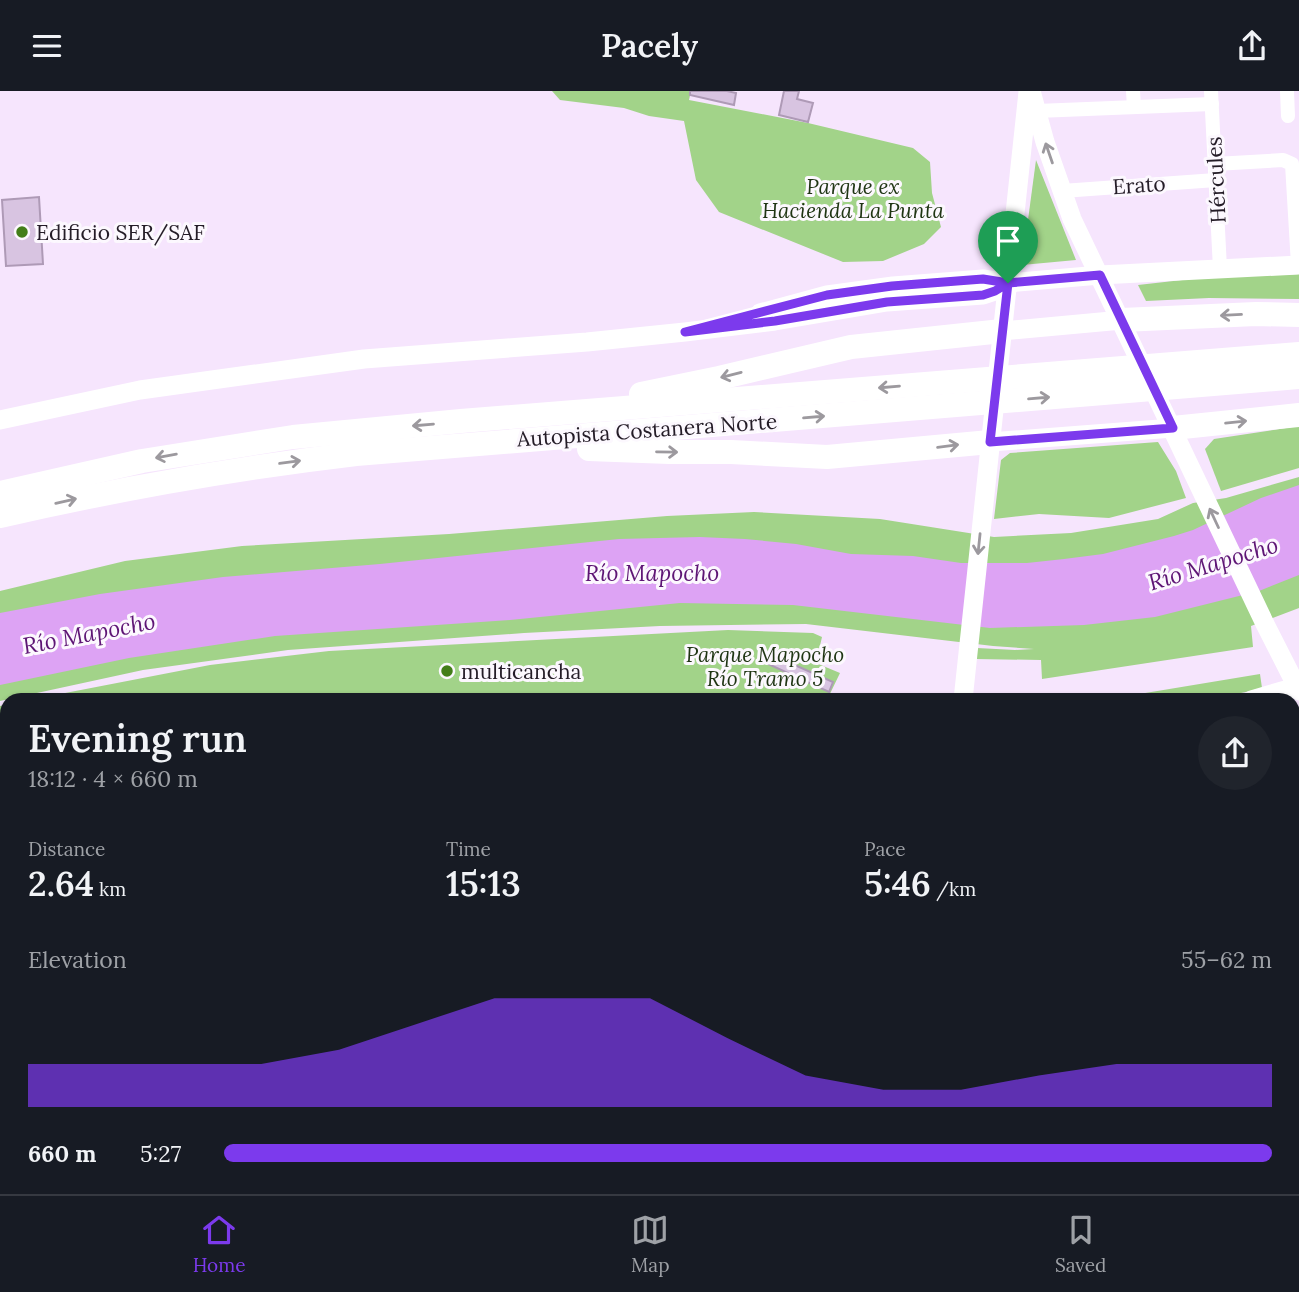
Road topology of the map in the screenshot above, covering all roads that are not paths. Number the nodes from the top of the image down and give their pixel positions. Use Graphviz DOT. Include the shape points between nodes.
graph roads {
  1 [pos="1030,91"];
  2 [pos="1133,91"];
  3 [pos="1287,91"];
  4 [pos="1212,98"];
  5 [pos="1134,107"];
  6 [pos="1037,111"];
  7 [pos="1289,116"];
  8 [pos="1215,164"];
  9 [pos="1216,180"];
  10 [pos="1062,191"];
  11 [pos="1299,265"];
  12 [pos="1220,269"];
  13 [pos="1100,275"];
  14 [pos="1008,283"];
  15 [pos="1299,315"];
  16 [pos="1122,320"];
  17 [pos="1002,331"];
  18 [pos="1299,354"];
  19 [pos="1299,377"];
  20 [pos="1299,415"];
  21 [pos="0,420"];
  22 [pos="491,420"];
  23 [pos="1173,428"];
  24 [pos="990,442"];
  25 [pos="477,443"];
  26 [pos="0,493"];
  27 [pos="0,516"];
  28 [pos="1299,688"];
  29 [pos="963,693"];
  30 [pos="1279,693"];
  1 -- 6 [label="main road"];
  1 -- 14 [label="main road"];
  2 -- 5 [label="street"];
  3 -- 7 [label="street"];
  4 -- 5 [label="street"];
  4 -- 8 [label="street, Hércules"];
  5 -- 6 [label="street"];
  10 -- 6 [label="main road, one-way"];
  8 -- 9 [label="street, Hércules"];
  8 -- 11 [label="street" via="1290,162"];
  9 -- 10 [label="street, Erato"];
  9 -- 12 [label="street, Hércules"];
  10 -- 13 [label="main road"];
  11 -- 12 [label="main road"];
  12 -- 13 [label="main road"];
  13 -- 14 [label="main road"];
  13 -- 16 [label="main road"];
  14 -- 17 [label="main road"];
  14 -- 21 [label="main road" via="983,295 887,302 685,332 364,359 140,390"];
  15 -- 16 [label="highway, one-way"];
  16 -- 17 [label="main road"];
  16 -- 23 [label="main road"];
  17 -- 22 [label="highway, one-way" via="851,347 680,386"];
  17 -- 24 [label="main road"];
  18 -- 22 [label="highway, Autopista Costanera Norte, one-way"];
  25 -- 19 [label="highway, Autopista Costanera Norte, one-way"];
  23 -- 20 [label="highway, one-way"];
  22 -- 26 [label="highway, Autopista Costanera Norte, one-way" via="234,445"];
  23 -- 24 [label="main road"];
  28 -- 23 [label="main road, one-way"];
  25 -- 24 [label="highway, one-way" via="827,457"];
  24 -- 29 [label="main road, one-way"];
  27 -- 25 [label="highway, Autopista Costanera Norte, one-way" via="200,474"];
  28 -- 30 [label="main road"];
}
